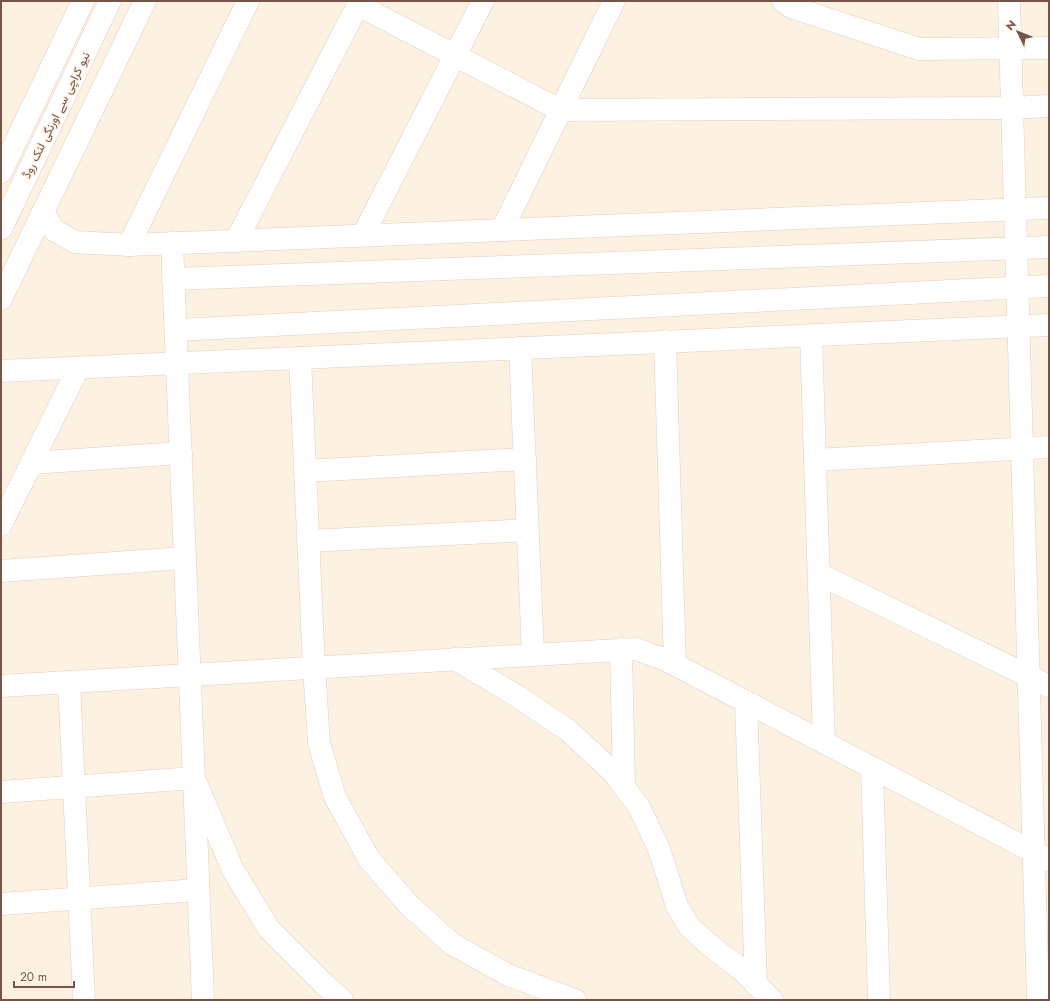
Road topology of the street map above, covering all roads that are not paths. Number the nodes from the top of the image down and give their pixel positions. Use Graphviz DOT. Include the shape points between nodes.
graph roads {
  1 [pos="83,1"];
  2 [pos="110,1"];
  3 [pos="145,1"];
  4 [pos="248,1"];
  5 [pos="483,1"];
  6 [pos="614,1"];
  7 [pos="784,1"];
  8 [pos="1009,1"];
  9 [pos="359,3"];
  10 [pos="1049,48"];
  11 [pos="1011,49"];
  12 [pos="455,56"];
  13 [pos="1049,106"];
  14 [pos="1013,108"];
  15 [pos="560,110"];
  16 [pos="6,146"];
  17 [pos="1,172"];
  18 [pos="1049,208"];
  19 [pos="1016,209"];
  20 [pos="43,212"];
  21 [pos="1,229"];
  22 [pos="502,230"];
  23 [pos="363,235"];
  24 [pos="236,241"];
  25 [pos="172,243"];
  26 [pos="129,245"];
  27 [pos="1049,247"];
  28 [pos="1017,248"];
  29 [pos="173,279"];
  30 [pos="1049,286"];
  31 [pos="1018,287"];
  32 [pos="1,299"];
  33 [pos="1049,325"];
  34 [pos="1019,326"];
  35 [pos="176,330"];
  36 [pos="811,335"];
  37 [pos="665,341"];
  38 [pos="520,348"];
  39 [pos="300,358"];
  40 [pos="177,363"];
  41 [pos="78,368"];
  42 [pos="1,371"];
  43 [pos="1049,447"];
  44 [pos="1022,449"];
  45 [pos="181,453"];
  46 [pos="525,459"];
  47 [pos="815,460"];
  48 [pos="31,463"];
  49 [pos="305,471"];
  50 [pos="1,525"];
  51 [pos="528,530"];
  52 [pos="308,541"];
  53 [pos="185,558"];
  54 [pos="1,571"];
  55 [pos="819,574"];
  56 [pos="621,649"];
  57 [pos="533,654"];
  58 [pos="456,659"];
  59 [pos="675,665"];
  60 [pos="314,667"];
  61 [pos="190,675"];
  62 [pos="1029,676"];
  63 [pos="68,682"];
  64 [pos="1,686"];
  65 [pos="1049,686"];
  66 [pos="746,702"];
  67 [pos="824,743"];
  68 [pos="872,768"];
  69 [pos="194,778"];
  70 [pos="74,786"];
  71 [pos="624,787"];
  72 [pos="1,792"];
  73 [pos="1041,831"];
  74 [pos="1041,857"];
  75 [pos="198,890"];
  76 [pos="79,899"];
  77 [pos="1,904"];
  78 [pos="1043,971"];
  79 [pos="756,985"];
  80 [pos="84,1000"];
  81 [pos="203,1000"];
  82 [pos="342,1000"];
  83 [pos="575,1000"];
  84 [pos="772,1000"];
  85 [pos="879,1000"];
  86 [pos="1038,1000"];
  1 -- 16 [label="street, نیو کراچی سے اورنگی لنک روڈ"];
  2 -- 21 [label="street, نیو کراچی سے اورنگی لنک روڈ"];
  3 -- 20 [label="street"];
  4 -- 26 [label="street"];
  5 -- 12 [label="street"];
  6 -- 15 [label="street"];
  7 -- 11 [label="street" via="791,7 919,49"];
  8 -- 11 [label="street"];
  9 -- 12 [label="street"];
  9 -- 24 [label="street"];
  10 -- 11 [label="street"];
  11 -- 14 [label="street"];
  12 -- 15 [label="street"];
  12 -- 23 [label="street"];
  13 -- 14 [label="street"];
  14 -- 15 [label="street"];
  14 -- 19 [label="street"];
  15 -- 22 [label="street"];
  16 -- 17 [label="street, نیو کراچی سے اورنگی لنک روڈ"];
  18 -- 19 [label="street"];
  19 -- 22 [label="street"];
  19 -- 28 [label="street"];
  20 -- 26 [label="street" via="54,230 75,242"];
  20 -- 32 [label="street"];
  22 -- 23 [label="street"];
  23 -- 24 [label="street"];
  24 -- 25 [label="street"];
  25 -- 26 [label="street"];
  25 -- 29 [label="street"];
  27 -- 28 [label="street"];
  28 -- 29 [label="street"];
  28 -- 31 [label="street"];
  29 -- 35 [label="street"];
  30 -- 31 [label="street"];
  31 -- 34 [label="street"];
  31 -- 35 [label="street"];
  33 -- 34 [label="street"];
  34 -- 36 [label="street"];
  34 -- 44 [label="street"];
  35 -- 40 [label="street"];
  36 -- 37 [label="street"];
  36 -- 47 [label="street"];
  37 -- 38 [label="street"];
  37 -- 59 [label="street"];
  38 -- 39 [label="street"];
  38 -- 46 [label="street"];
  39 -- 40 [label="street"];
  39 -- 49 [label="street"];
  40 -- 41 [label="street"];
  40 -- 45 [label="street"];
  41 -- 42 [label="street"];
  41 -- 48 [label="street"];
  43 -- 44 [label="street"];
  44 -- 47 [label="street"];
  44 -- 62 [label="street"];
  45 -- 48 [label="street"];
  45 -- 53 [label="street"];
  46 -- 49 [label="street"];
  46 -- 51 [label="street"];
  47 -- 55 [label="street"];
  48 -- 50 [label="street"];
  49 -- 52 [label="street"];
  51 -- 52 [label="street"];
  51 -- 57 [label="street"];
  52 -- 60 [label="street"];
  53 -- 54 [label="street"];
  53 -- 61 [label="street"];
  55 -- 62 [label="street"];
  55 -- 67 [label="street"];
  56 -- 57 [label="street"];
  56 -- 59 [label="street" via="636,649"];
  56 -- 71 [label="street"];
  57 -- 58 [label="street"];
  58 -- 60 [label="street"];
  58 -- 71 [label="street" via="569,731 613,772"];
  59 -- 66 [label="street"];
  60 -- 61 [label="street"];
  60 -- 83 [label="street" via="319,743 335,797 369,859 410,905 452,944 508,975"];
  61 -- 63 [label="street"];
  61 -- 69 [label="street"];
  62 -- 65 [label="street"];
  62 -- 73 [label="street"];
  63 -- 64 [label="street"];
  63 -- 70 [label="street"];
  66 -- 67 [label="street"];
  66 -- 79 [label="street"];
  67 -- 68 [label="street"];
  68 -- 74 [label="street"];
  68 -- 85 [label="street"];
  69 -- 70 [label="street"];
  69 -- 75 [label="street"];
  69 -- 82 [label="street" via="233,870 269,929"];
  70 -- 72 [label="street"];
  70 -- 76 [label="street"];
  71 -- 79 [label="street" via="638,807 655,842 677,906 689,926 742,970"];
  73 -- 74 [label="street"];
  74 -- 78 [label="street"];
  75 -- 76 [label="street"];
  75 -- 81 [label="street"];
  76 -- 77 [label="street"];
  76 -- 80 [label="street"];
  78 -- 86 [label="street"];
  79 -- 84 [label="street"];
}
